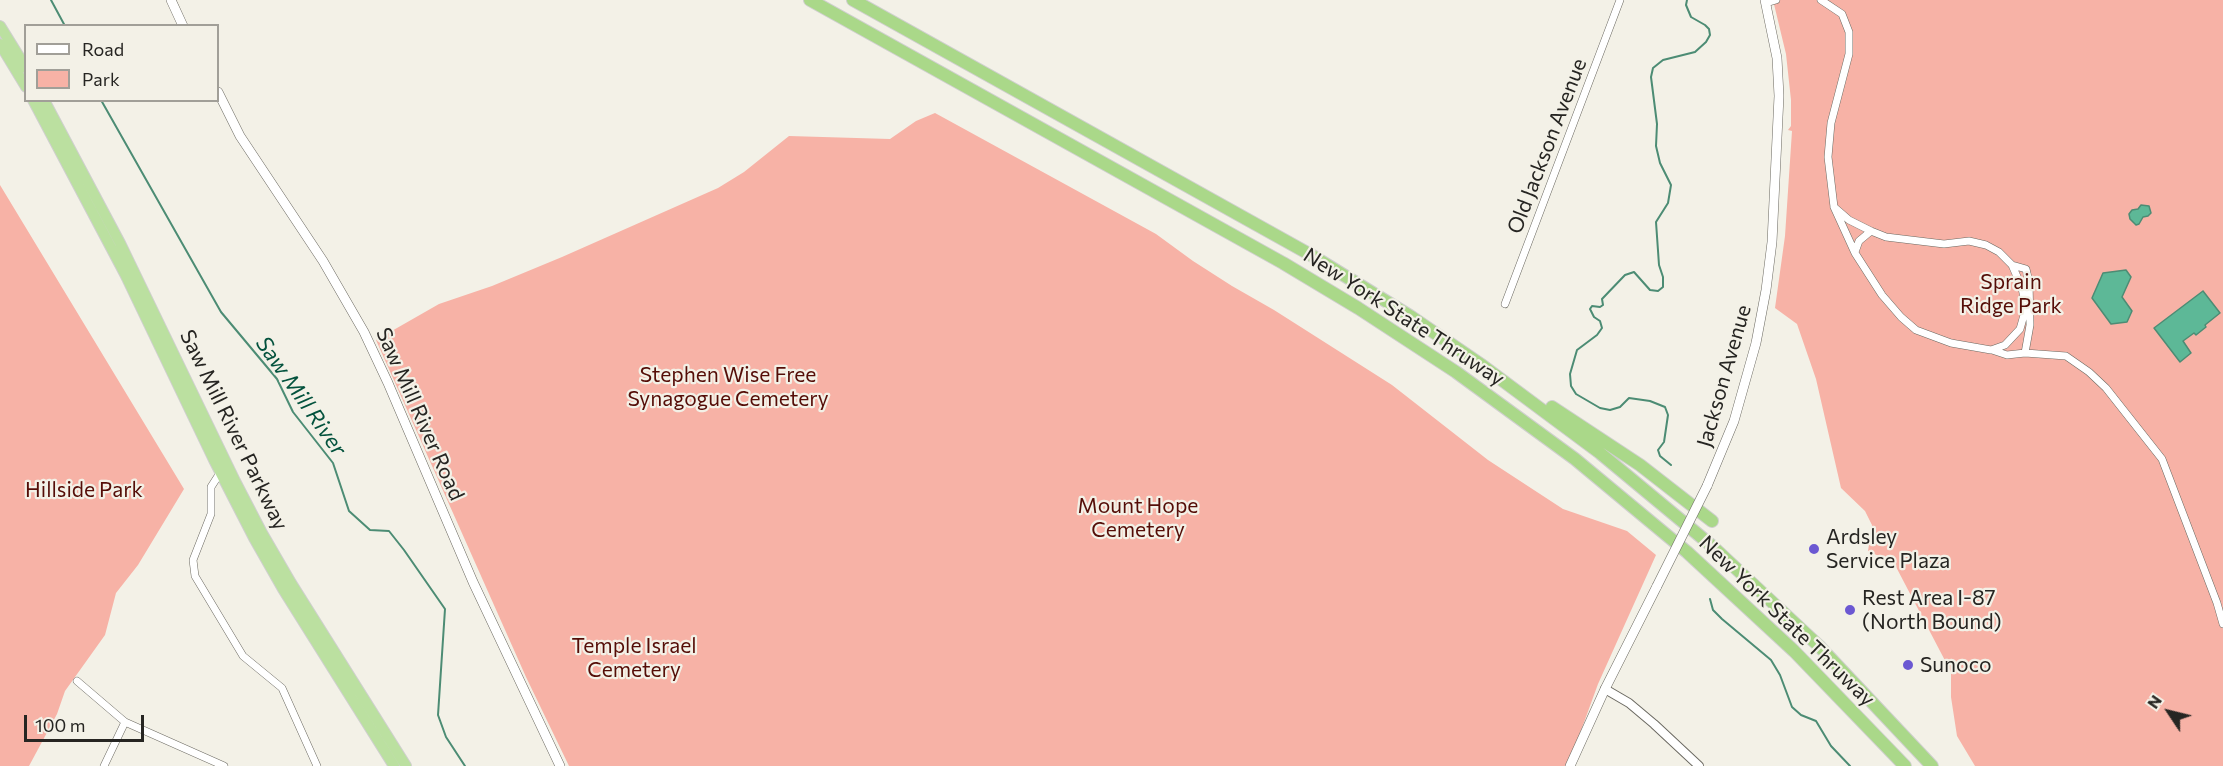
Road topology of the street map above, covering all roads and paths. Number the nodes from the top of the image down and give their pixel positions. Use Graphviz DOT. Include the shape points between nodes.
graph roads {
  1 [pos="171,0"];
  2 [pos="810,0"];
  3 [pos="853,0"];
  4 [pos="1620,0"];
  5 [pos="1776,0"];
  6 [pos="1821,0"];
  7 [pos="1766,2"];
  8 [pos="182,24"];
  9 [pos="0,26"];
  10 [pos="0,44"];
  11 [pos="24,65"];
  12 [pos="24,84"];
  13 [pos="219,95"];
  14 [pos="34,102"];
  15 [pos="45,102"];
  16 [pos="1834,207"];
  17 [pos="1871,231"];
  18 [pos="1855,253"];
  19 [pos="2012,265"];
  20 [pos="1505,304"];
  21 [pos="1991,350"];
  22 [pos="2025,353"];
  23 [pos="1483,366"];
  24 [pos="220,473"];
  25 [pos="1712,521"];
  26 [pos="2223,624"];
  27 [pos="77,681"];
  28 [pos="1605,688"];
  29 [pos="125,722"];
  30 [pos="206,762"];
  31 [pos="104,766"];
  32 [pos="224,766"];
  33 [pos="317,766"];
  34 [pos="394,766"];
  35 [pos="406,766"];
  36 [pos="560,766"];
  37 [pos="1569,766"];
  38 [pos="1699,766"];
  39 [pos="1905,766"];
  40 [pos="1932,766"];
  1 -- 8 [label="main road"];
  2 -- 39 [label="highway, New York State Thruway" via="1283,263 1480,389 1605,483 1709,571 1808,664"];
  3 -- 23 [label="highway, New York State Thruway" via="1286,241 1402,311"];
  4 -- 20 [label="street, Old Jackson Avenue"];
  5 -- 7 [label="street"];
  6 -- 16 [label="street" via="1842,14 1850,32 1828,157"];
  7 -- 28 [label="main road, Jackson Avenue, bridge" via="1777,58 1779,96 1772,242 1756,343 1734,421 1707,486"];
  9 -- 11 [label="highway"];
  10 -- 12 [label="highway"];
  13 -- 36 [label="main road, Saw Mill River Road" via="240,136 323,261 367,339 473,582"];
  14 -- 24 [label="highway, Saw Mill River Parkway" via="126,276"];
  15 -- 35 [label="highway, Saw Mill River Parkway" via="124,252 257,524"];
  16 -- 17 [label="street"];
  16 -- 18 [label="street"];
  17 -- 18 [label="street" via="1858,241"];
  17 -- 19 [label="street" via="1886,237 1944,244 1986,244"];
  18 -- 21 [label="street" via="1882,296 1916,330 1951,343"];
  19 -- 21 [label="street" via="2022,288 2024,319 2010,340"];
  19 -- 22 [label="street" via="2026,269 2029,282 2030,325"];
  21 -- 22 [label="street" via="2007,355"];
  22 -- 26 [label="street" via="2066,356 2089,372 2162,459"];
  23 -- 25 [label="highway" via="1617,449"];
  23 -- 40 [label="highway, New York State Thruway" via="1600,453 1712,546 1819,646"];
  24 -- 33 [label="street" via="211,487 211,514 193,560 195,576 243,656 282,688"];
  24 -- 34 [label="highway, Saw Mill River Parkway" via="278,580"];
  27 -- 29 [label="street"];
  28 -- 37 [label="main road, Jackson Avenue"];
  28 -- 38 [label="street" via="1646,717"];
  29 -- 30 [label="street"];
  29 -- 31 [label="street"];
  30 -- 32 [label="street"];
}
